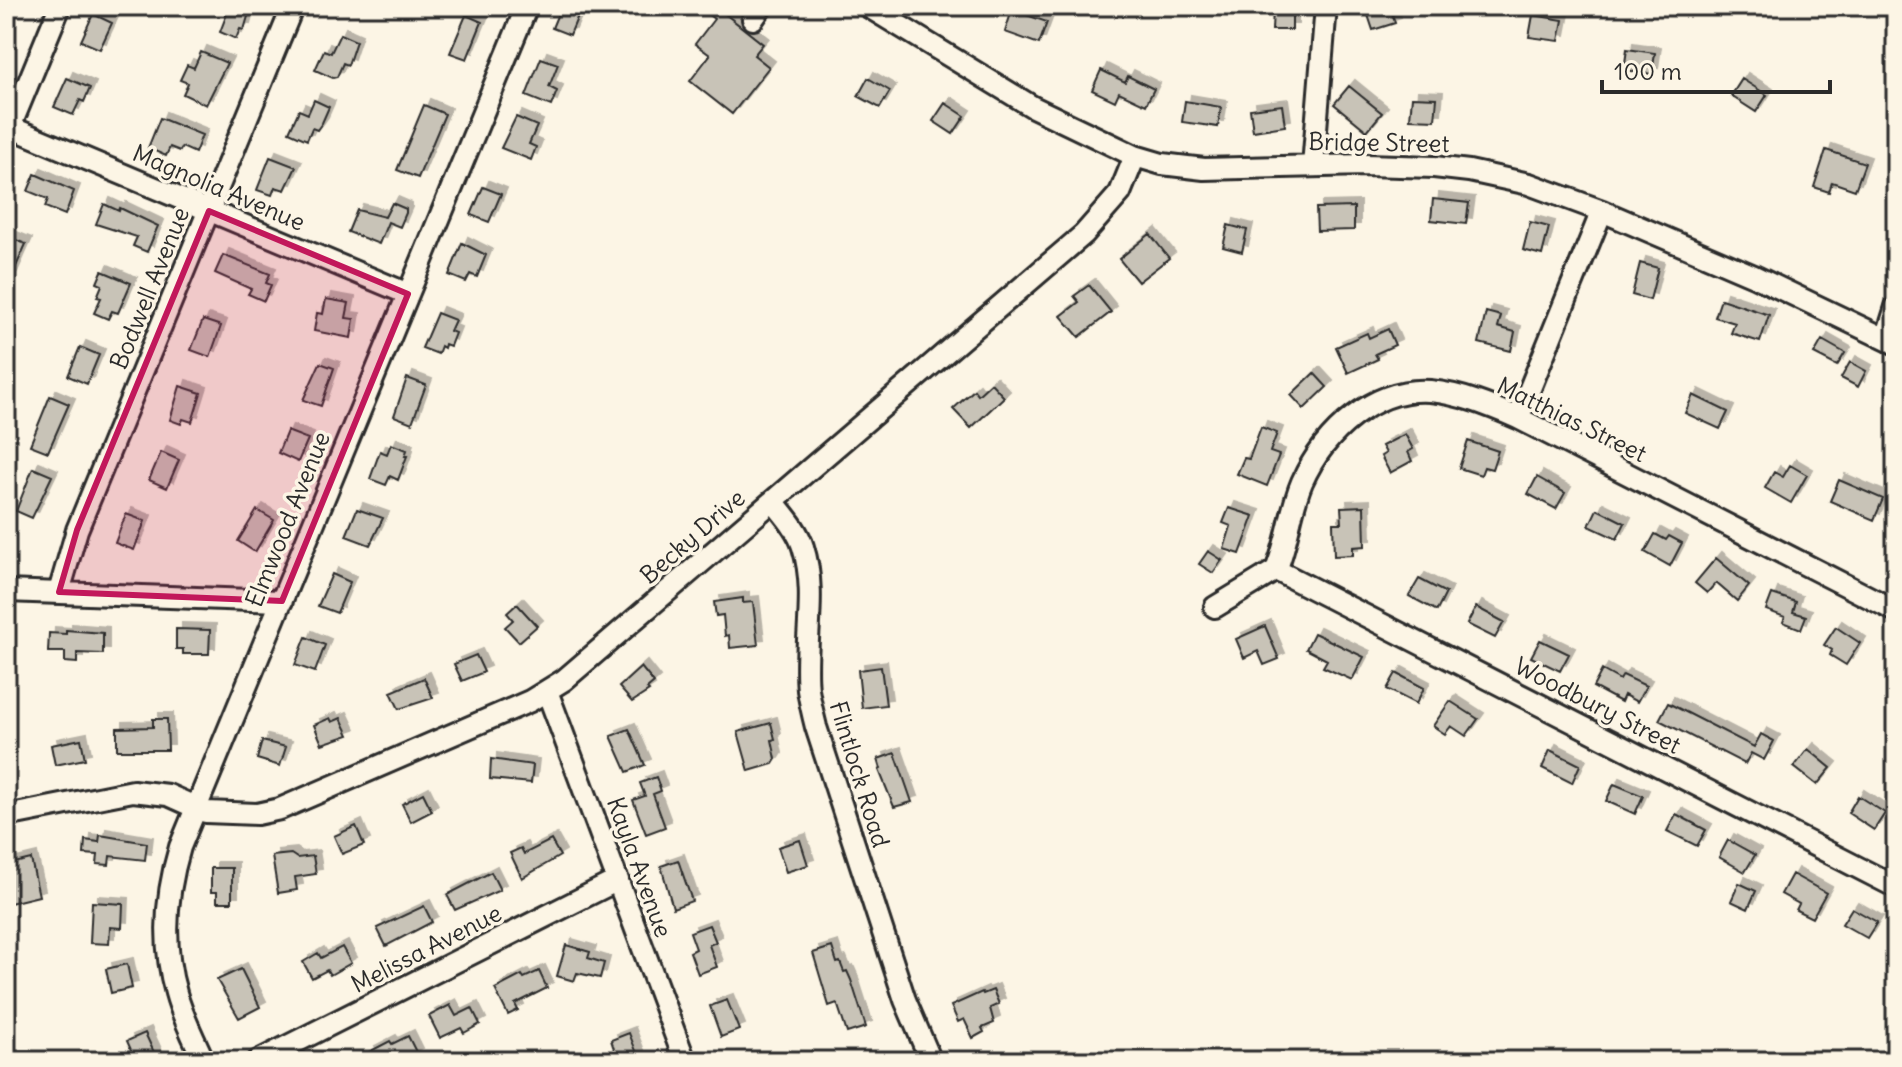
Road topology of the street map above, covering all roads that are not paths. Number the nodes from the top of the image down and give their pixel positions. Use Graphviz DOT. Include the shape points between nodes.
graph roads {
  1 [pos="60,6"];
  2 [pos="293,6"];
  3 [pos="527,6"];
  4 [pos="867,6"];
  5 [pos="1326,6"];
  6 [pos="8,132"];
  7 [pos="1135,156"];
  8 [pos="1313,166"];
  9 [pos="209,211"];
  10 [pos="1602,211"];
  11 [pos="408,294"];
  12 [pos="1896,307"];
  13 [pos="1891,341"];
  14 [pos="1518,418"];
  15 [pos="773,501"];
  16 [pos="1276,570"];
  17 [pos="6,591"];
  18 [pos="59,592"];
  19 [pos="282,601"];
  20 [pos="1215,607"];
  21 [pos="1896,611"];
  22 [pos="547,691"];
  23 [pos="195,807"];
  24 [pos="6,816"];
  25 [pos="618,880"];
  26 [pos="1896,887"];
  27 [pos="204,1061"];
  28 [pos="258,1061"];
  29 [pos="685,1061"];
  30 [pos="931,1061"];
  1 -- 6 [label="street"];
  2 -- 9 [label="street, Bodwell Avenue"];
  3 -- 11 [label="street, Elmwood Avenue"];
  4 -- 7 [label="street, Bridge Street" via="1033,107"];
  5 -- 8 [label="street"];
  6 -- 9 [label="street, Magnolia Avenue"];
  7 -- 8 [label="street, Bridge Street" via="1204,169"];
  7 -- 15 [label="street, Becky Drive" via="1120,193 1084,234"];
  8 -- 10 [label="street, Bridge Street" via="1469,171 1529,184"];
  9 -- 11 [label="street, Magnolia Avenue"];
  9 -- 18 [label="street, Bodwell Avenue" via="77,530"];
  10 -- 13 [label="street, Bridge Street"];
  10 -- 14 [label="street"];
  11 -- 19 [label="street, Elmwood Avenue"];
  12 -- 13 [label="street"];
  14 -- 16 [label="street, Matthias Street" via="1428,391 1394,396 1361,410 1309,469"];
  14 -- 21 [label="street, Matthias Street"];
  15 -- 22 [label="street, Becky Drive"];
  15 -- 30 [label="street, Flintlock Road" via="795,529 807,562 808,690 816,727 905,1000"];
  16 -- 20 [label="street"];
  16 -- 26 [label="street, Woodbury Street"];
  17 -- 18 [label="street"];
  18 -- 19 [label="street"];
  19 -- 23 [label="street, Elmwood Avenue"];
  22 -- 23 [label="street, Becky Drive" via="280,809 231,815"];
  22 -- 25 [label="street, Kayla Avenue"];
  23 -- 24 [label="street, Becky Drive" via="168,795 133,791"];
  23 -- 27 [label="street, Elmwood Avenue" via="168,892 167,942 176,993"];
  25 -- 28 [label="street, Melissa Avenue"];
  25 -- 29 [label="street, Kayla Avenue"];
}
